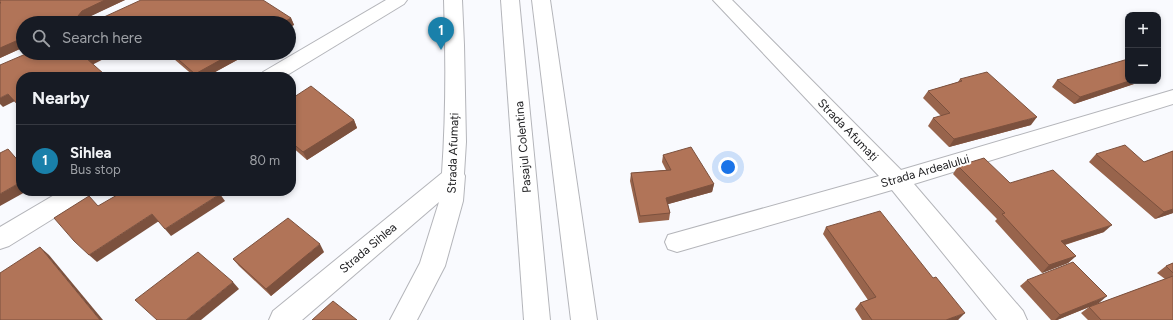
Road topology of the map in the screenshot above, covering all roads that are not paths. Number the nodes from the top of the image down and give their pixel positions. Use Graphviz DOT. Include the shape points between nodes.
graph roads {
  1 [pos="398,0"];
  2 [pos="453,0"];
  3 [pos="510,0"];
  4 [pos="541,0"];
  5 [pos="722,0"];
  6 [pos="278,72"];
  7 [pos="1173,97"];
  8 [pos="454,176"];
  9 [pos="897,180"];
  10 [pos="72,196"];
  11 [pos="0,239"];
  12 [pos="677,242"];
  13 [pos="282,320"];
  14 [pos="403,320"];
  15 [pos="537,320"];
  16 [pos="584,320"];
  17 [pos="1014,320"];
  1 -- 6 [label="main road"];
  2 -- 8 [label="main road, Strada Afumați"];
  3 -- 15 [label="main road, Pasajul Colentina"];
  4 -- 16 [label="main road"];
  5 -- 9 [label="main road, Strada Afumați"];
  7 -- 9 [label="main road, Strada Ardealului"];
  8 -- 13 [label="main road, Strada Sihlea"];
  8 -- 14 [label="main road, Strada Afumați" via="448,214 432,266"];
  9 -- 12 [label="main road, Strada Ardealului"];
  9 -- 17 [label="main road, Strada Afumați"];
  10 -- 11 [label="main road"];
}
